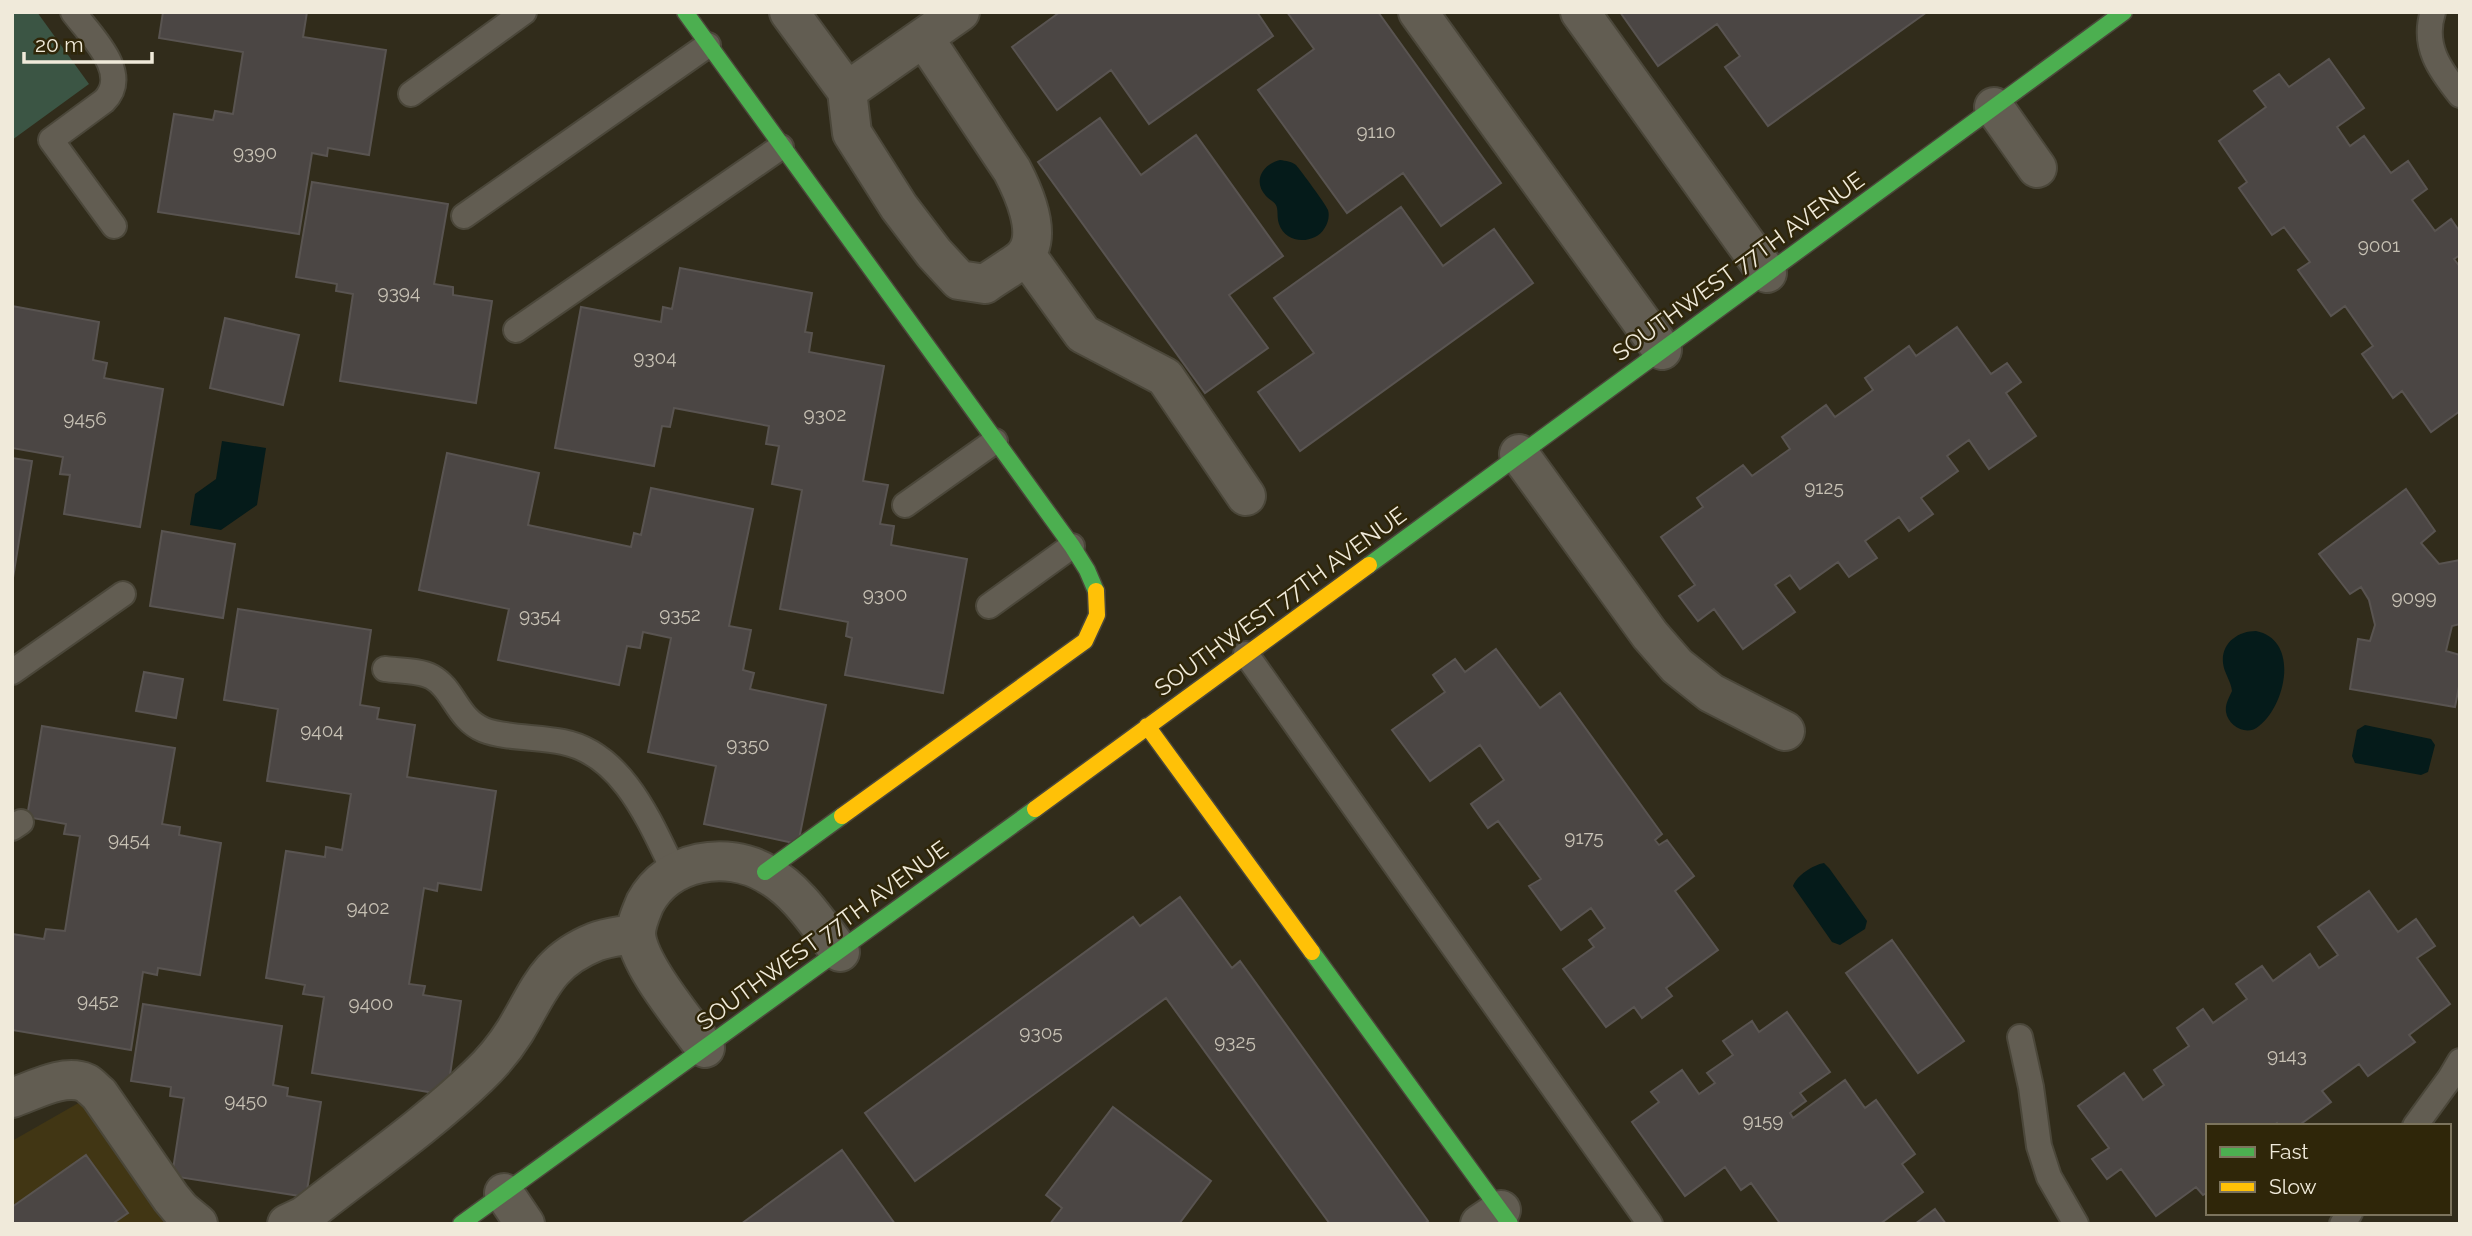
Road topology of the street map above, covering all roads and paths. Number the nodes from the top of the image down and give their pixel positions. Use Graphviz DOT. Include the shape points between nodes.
graph roads {
  1 [pos="73,12"];
  2 [pos="524,12"];
  3 [pos="685,12"];
  4 [pos="789,12"];
  5 [pos="960,12"];
  6 [pos="1418,12"];
  7 [pos="1580,12"];
  8 [pos="2124,12"];
  9 [pos="2433,12"];
  10 [pos="924,38"];
  11 [pos="708,45"];
  12 [pos="847,91"];
  13 [pos="411,94"];
  14 [pos="2460,95"];
  15 [pos="1994,107"];
  16 [pos="781,148"];
  17 [pos="2037,168"];
  18 [pos="464,216"];
  19 [pos="114,226"];
  20 [pos="1026,254"];
  21 [pos="1767,273"];
  22 [pos="516,330"];
  23 [pos="1662,350"];
  24 [pos="995,441"];
  25 [pos="1519,454"];
  26 [pos="1246,496"];
  27 [pos="905,505"];
  28 [pos="1072,546"];
  29 [pos="122,594"];
  30 [pos="989,606"];
  31 [pos="1246,654"];
  32 [pos="384,668"];
  33 [pos="12,672"];
  34 [pos="1147,726"];
  35 [pos="1785,731"];
  36 [pos="674,871"];
  37 [pos="765,872"];
  38 [pos="636,933"];
  39 [pos="840,952"];
  40 [pos="2020,1037"];
  41 [pos="705,1048"];
  42 [pos="2460,1061"];
  43 [pos="12,1098"];
  44 [pos="2416,1124"];
  45 [pos="504,1193"];
  46 [pos="1497,1219"];
  47 [pos="198,1224"];
  48 [pos="287,1224"];
  49 [pos="461,1224"];
  50 [pos="525,1224"];
  51 [pos="1650,1224"];
  52 [pos="2076,1224"];
  1 -- 19 [label="lane" via="109,62 115,83 104,100 51,140"];
  2 -- 13 [label="lane"];
  3 -- 11 [label="street"];
  4 -- 12 [label="street"];
  5 -- 10 [label="street"];
  6 -- 23 [label="street"];
  7 -- 21 [label="street"];
  8 -- 15 [label="street, SOUTHWEST 77TH AVENUE"];
  9 -- 14 [label="lane" via="2428,26 2430,49"];
  10 -- 12 [label="street"];
  10 -- 20 [label="street" via="1023,190 1030,213"];
  11 -- 16 [label="street"];
  11 -- 18 [label="lane"];
  12 -- 20 [label="street" via="852,133 899,207 958,280 985,284"];
  15 -- 17 [label="street"];
  15 -- 21 [label="street, SOUTHWEST 77TH AVENUE"];
  16 -- 22 [label="lane"];
  16 -- 24 [label="street"];
  20 -- 26 [label="street" via="1083,334 1165,377"];
  21 -- 23 [label="street, SOUTHWEST 77TH AVENUE"];
  23 -- 25 [label="street, SOUTHWEST 77TH AVENUE"];
  24 -- 27 [label="lane"];
  24 -- 28 [label="street"];
  25 -- 31 [label="street, SOUTHWEST 77TH AVENUE"];
  25 -- 35 [label="street" via="1677,666 1711,693"];
  28 -- 30 [label="lane"];
  28 -- 37 [label="street" via="1089,572 1098,599 1094,628 1085,641"];
  29 -- 33 [label="lane"];
  31 -- 34 [label="street, SOUTHWEST 77TH AVENUE"];
  31 -- 51 [label="lane"];
  32 -- 36 [label="lane" via="435,679 470,723 485,731 563,742 596,755 636,798"];
  34 -- 39 [label="street, SOUTHWEST 77TH AVENUE"];
  34 -- 46 [label="street"];
  36 -- 37 [label="street" via="696,863 723,862"];
  36 -- 38 [label="street" via="658,883 648,899"];
  37 -- 39 [label="street" via="792,892"];
  38 -- 41 [label="street" via="652,973"];
  38 -- 48 [label="street" via="597,941 560,962 536,991 516,1030 481,1073 304,1216"];
  39 -- 41 [label="street, SOUTHWEST 77TH AVENUE"];
  40 -- 52 [label="lane" via="2039,1146 2049,1177"];
  41 -- 45 [label="street, SOUTHWEST 77TH AVENUE"];
  42 -- 44 [label="lane"];
  43 -- 47 [label="street" via="59,1082 87,1083 171,1198"];
  45 -- 49 [label="street, SOUTHWEST 77TH AVENUE"];
  45 -- 50 [label="street"];
}
